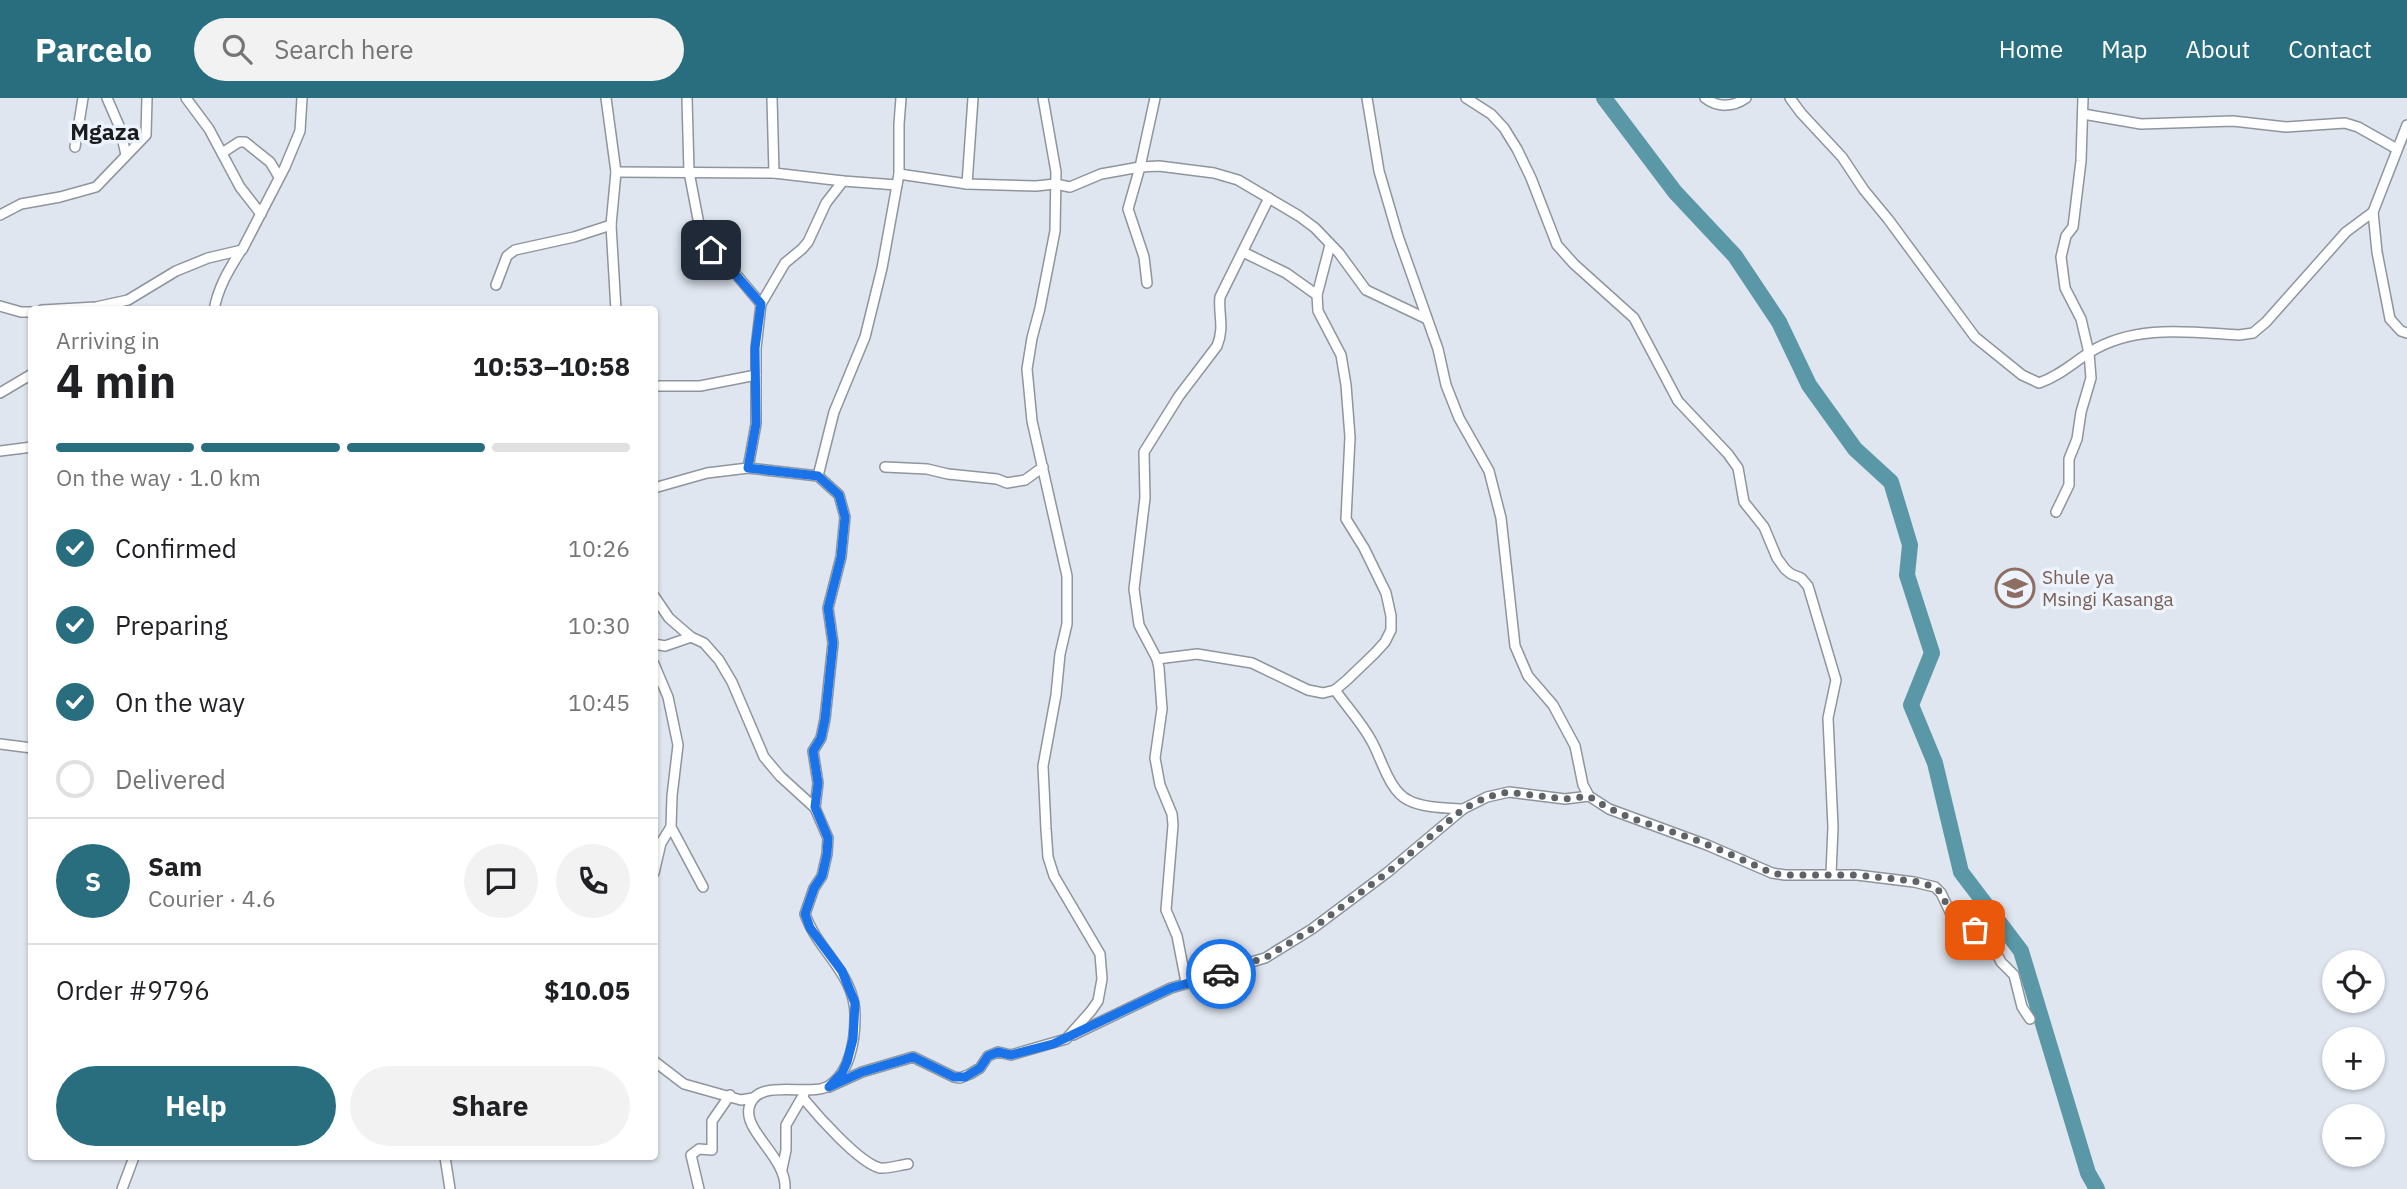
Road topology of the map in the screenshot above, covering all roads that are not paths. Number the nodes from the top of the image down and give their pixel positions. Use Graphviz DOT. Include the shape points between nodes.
graph roads {
  1 [pos="83,98"];
  2 [pos="107,98"];
  3 [pos="147,98"];
  4 [pos="186,98"];
  5 [pos="302,98"];
  6 [pos="606,98"];
  7 [pos="687,98"];
  8 [pos="772,98"];
  9 [pos="901,98"];
  10 [pos="973,98"];
  11 [pos="1043,98"];
  12 [pos="1155,98"];
  13 [pos="1367,98"];
  14 [pos="1466,98"];
  15 [pos="1705,98"];
  16 [pos="1746,98"];
  17 [pos="1790,98"];
  18 [pos="2083,98"];
  19 [pos="2083,114"];
  20 [pos="2407,125"];
  21 [pos="75,147"];
  22 [pos="2397,149"];
  23 [pos="222,153"];
  24 [pos="126,155"];
  25 [pos="1140,167"];
  26 [pos="616,172"];
  27 [pos="689,172"];
  28 [pos="774,173"];
  29 [pos="899,174"];
  30 [pos="279,177"];
  31 [pos="843,181"];
  32 [pos="967,184"];
  33 [pos="1055,184"];
  34 [pos="897,185"];
  35 [pos="1269,198"];
  36 [pos="2373,212"];
  37 [pos="261,214"];
  38 [pos="0,215"];
  39 [pos="611,225"];
  40 [pos="1330,245"];
  41 [pos="240,252"];
  42 [pos="1243,252"];
  43 [pos="1147,283"];
  44 [pos="496,285"];
  45 [pos="1317,295"];
  46 [pos="128,300"];
  47 [pos="761,304"];
  48 [pos="0,306"];
  49 [pos="101,306"];
  50 [pos="119,306"];
  51 [pos="215,306"];
  52 [pos="616,306"];
  53 [pos="28,312"];
  54 [pos="1427,319"];
  55 [pos="2407,332"];
  56 [pos="2089,353"];
  57 [pos="756,375"];
  58 [pos="28,376"];
  59 [pos="658,386"];
  60 [pos="0,393"];
  61 [pos="28,448"];
  62 [pos="0,451"];
  63 [pos="885,467"];
  64 [pos="1043,467"];
  65 [pos="748,468"];
  66 [pos="818,476"];
  67 [pos="658,487"];
  68 [pos="2056,512"];
  69 [pos="658,603"];
  70 [pos="691,636"];
  71 [pos="658,645"];
  72 [pos="1157,659"];
  73 [pos="658,673"];
  74 [pos="1335,690"];
  75 [pos="0,744"];
  76 [pos="28,748"];
  77 [pos="1589,796"];
  78 [pos="815,807"];
  79 [pos="1463,809"];
  80 [pos="671,827"];
  81 [pos="658,856"];
  82 [pos="1831,874"];
  83 [pos="703,887"];
  84 [pos="1186,982"];
  85 [pos="2030,1018"];
  86 [pos="1066,1039"];
  87 [pos="658,1064"];
  88 [pos="829,1087"];
  89 [pos="804,1094"];
  90 [pos="730,1095"];
  91 [pos="753,1098"];
  92 [pos="133,1160"];
  93 [pos="445,1160"];
  94 [pos="908,1164"];
  95 [pos="782,1170"];
  96 [pos="122,1189"];
  97 [pos="450,1189"];
  98 [pos="699,1189"];
  99 [pos="785,1189"];
  1 -- 21 [label="street"];
  2 -- 24 [label="street"];
  3 -- 24 [label="street" via="147,134"];
  4 -- 23 [label="street"];
  5 -- 30 [label="street" via="300,131"];
  6 -- 26 [label="street"];
  7 -- 27 [label="street"];
  8 -- 28 [label="street"];
  9 -- 29 [label="street"];
  10 -- 32 [label="street"];
  11 -- 33 [label="street"];
  12 -- 25 [label="street"];
  13 -- 54 [label="street" via="1379,170"];
  14 -- 82 [label="street" via="1504,128 1531,178 1557,245 1634,318 1678,401 1738,468 1744,502 1764,527 1777,558 1808,586 1836,680 1828,718"];
  15 -- 16 [label="street" via="1727,106"];
  17 -- 56 [label="street" via="1842,157 1975,337 2039,383"];
  18 -- 19 [label="street"];
  19 -- 22 [label="street" via="2141,124 2234,121 2286,127 2345,123"];
  19 -- 56 [label="street" via="2073,227 2061,257 2065,288 2078,312"];
  20 -- 22 [label="street"];
  22 -- 36 [label="street"];
  23 -- 30 [label="street" via="245,142 270,162"];
  23 -- 37 [label="street"];
  24 -- 38 [label="street" via="96,187 21,204"];
  25 -- 33 [label="street" via="1101,174 1070,187"];
  25 -- 35 [label="street" via="1214,173 1238,180"];
  25 -- 43 [label="street" via="1128,209 1144,257"];
  26 -- 27 [label="street"];
  26 -- 39 [label="street"];
  27 -- 28 [label="street"];
  27 -- 47 [label="street" via="704,245"];
  28 -- 31 [label="street"];
  29 -- 32 [label="street"];
  29 -- 34 [label="street"];
  30 -- 37 [label="street"];
  31 -- 34 [label="street"];
  31 -- 47 [label="street" via="826,203 808,242 785,262"];
  32 -- 33 [label="street"];
  33 -- 64 [label="street" via="1055,231 1027,369"];
  34 -- 66 [label="street" via="865,337 834,412"];
  35 -- 40 [label="street" via="1315,228"];
  35 -- 42 [label="street"];
  36 -- 55 [label="street" via="2390,319"];
  36 -- 56 [label="street" via="2346,232 2253,333 2151,332"];
  37 -- 41 [label="street"];
  39 -- 44 [label="street" via="514,250"];
  39 -- 52 [label="street"];
  40 -- 45 [label="street"];
  40 -- 54 [label="street" via="1366,289"];
  41 -- 46 [label="street" via="176,271"];
  41 -- 51 [label="street" via="225,276"];
  42 -- 45 [label="street"];
  42 -- 72 [label="street" via="1220,297 1217,346 1144,452 1145,498 1135,589 1139,625"];
  45 -- 74 [label="street" via="1318,312 1340,355 1346,385 1350,437 1346,519 1386,593 1391,616 1385,642"];
  46 -- 49 [label="street"];
  46 -- 50 [label="street"];
  47 -- 57 [label="street"];
  48 -- 53 [label="street"];
  54 -- 77 [label="street" via="1454,406 1489,471 1501,518 1518,654 1575,746"];
  56 -- 68 [label="street" via="2091,378 2069,459 2071,478"];
  57 -- 59 [label="street" via="699,386"];
  57 -- 65 [label="street" via="756,424"];
  58 -- 60 [label="street"];
  61 -- 62 [label="street"];
  63 -- 64 [label="street" via="1007,483 1025,480"];
  64 -- 86 [label="street" via="1067,576 1067,624 1043,766 1048,857 1102,964 1098,1001"];
  65 -- 66 [label="street"];
  65 -- 67 [label="street" via="707,473"];
  66 -- 78 [label="street" via="839,495 845,517 828,608 833,643 825,719 813,751 818,783"];
  69 -- 70 [label="street" via="668,618"];
  70 -- 71 [label="street"];
  70 -- 78 [label="street" via="704,643 728,674 769,763"];
  72 -- 74 [label="street" via="1216,656 1252,663 1317,694"];
  72 -- 84 [label="street" via="1162,709 1155,758 1173,825 1166,910 1177,936"];
  73 -- 80 [label="street" via="678,744"];
  74 -- 79 [label="street" via="1372,740 1401,795 1409,801"];
  75 -- 76 [label="street"];
  77 -- 79 [label="street" via="1565,799 1508,792"];
  77 -- 82 [label="street" via="1631,819 1772,873"];
  78 -- 88 [label="street" via="828,838 827,854 805,914 842,971 855,1003 847,1062"];
  79 -- 84 [label="street" via="1312,929 1265,958"];
  80 -- 81 [label="street"];
  80 -- 83 [label="street"];
  82 -- 85 [label="street" via="1935,887 1951,914 1989,939 2014,975 2022,1007"];
  84 -- 86 [label="street"];
  86 -- 88 [label="street" via="1011,1055 998,1052 960,1078 913,1057"];
  87 -- 90 [label="street" via="684,1084"];
  88 -- 89 [label="street"];
  89 -- 91 [label="street" via="782,1089"];
  89 -- 94 [label="street" via="838,1138 869,1161 881,1168"];
  89 -- 95 [label="street" via="786,1125"];
  90 -- 91 [label="street" via="741,1100"];
  90 -- 98 [label="street" via="712,1121 712,1150 699,1149 691,1155"];
  91 -- 95 [label="street" via="749,1117"];
  92 -- 96 [label="street"];
  93 -- 97 [label="street"];
  95 -- 99 [label="street"];
}
